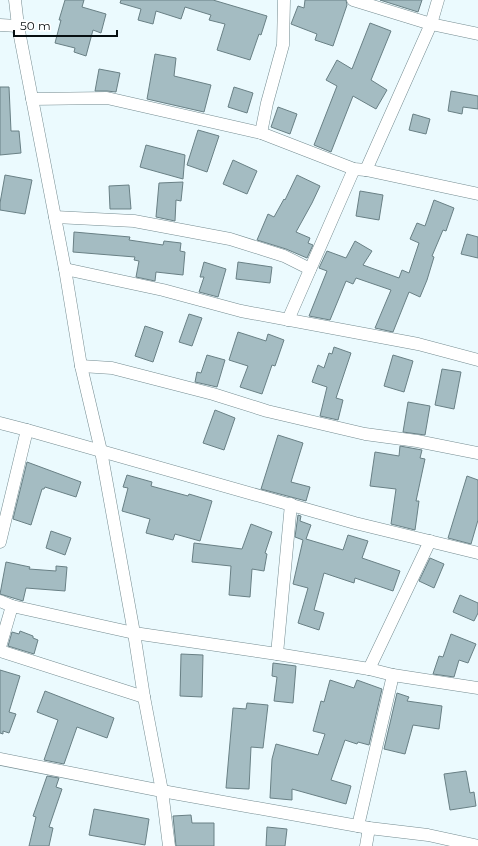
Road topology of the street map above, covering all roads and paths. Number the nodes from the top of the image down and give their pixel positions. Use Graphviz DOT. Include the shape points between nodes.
graph roads {
  1 [pos="15,0"];
  2 [pos="284,0"];
  3 [pos="353,0"];
  4 [pos="438,0"];
  5 [pos="0,24"];
  6 [pos="431,24"];
  7 [pos="18,26"];
  8 [pos="478,34"];
  9 [pos="32,99"];
  10 [pos="261,132"];
  11 [pos="360,170"];
  12 [pos="477,191"];
  13 [pos="55,217"];
  14 [pos="65,268"];
  15 [pos="310,269"];
  16 [pos="288,320"];
  17 [pos="478,360"];
  18 [pos="81,366"];
  19 [pos="0,424"];
  20 [pos="27,430"];
  21 [pos="101,451"];
  22 [pos="478,454"];
  23 [pos="291,504"];
  24 [pos="430,541"];
  25 [pos="0,542"];
  26 [pos="478,553"];
  27 [pos="0,601"];
  28 [pos="12,606"];
  29 [pos="134,633"];
  30 [pos="0,647"];
  31 [pos="0,651"];
  32 [pos="277,654"];
  33 [pos="369,669"];
  34 [pos="393,675"];
  35 [pos="478,688"];
  36 [pos="144,697"];
  37 [pos="0,758"];
  38 [pos="162,791"];
  39 [pos="364,827"];
  40 [pos="428,841"];
  41 [pos="168,846"];
  42 [pos="366,846"];
  43 [pos="478,846"];
  1 -- 7 [label="street"];
  2 -- 10 [label="street" via="283,45"];
  3 -- 6 [label="street"];
  4 -- 6 [label="street"];
  5 -- 7 [label="street"];
  6 -- 8 [label="street"];
  6 -- 11 [label="street"];
  7 -- 9 [label="street"];
  9 -- 10 [label="street" via="107,98"];
  9 -- 13 [label="street"];
  10 -- 11 [label="street"];
  11 -- 12 [label="street"];
  11 -- 15 [label="street"];
  13 -- 14 [label="street"];
  13 -- 15 [label="street" via="134,221 230,239 284,256"];
  14 -- 16 [label="street"];
  14 -- 18 [label="street"];
  15 -- 16 [label="street"];
  16 -- 17 [label="street" via="418,344"];
  18 -- 21 [label="street"];
  18 -- 22 [label="street" via="112,368 267,411 365,434 417,441"];
  19 -- 20 [label="street"];
  20 -- 21 [label="street"];
  20 -- 25 [label="street"];
  21 -- 23 [label="street"];
  21 -- 29 [label="street"];
  23 -- 24 [label="street"];
  23 -- 32 [label="street"];
  24 -- 26 [label="street"];
  24 -- 33 [label="street"];
  27 -- 28 [label="street"];
  28 -- 29 [label="street"];
  28 -- 30 [label="street"];
  29 -- 32 [label="street"];
  29 -- 36 [label="street"];
  31 -- 36 [label="street"];
  32 -- 33 [label="street"];
  33 -- 34 [label="street"];
  34 -- 35 [label="street"];
  34 -- 39 [label="street"];
  36 -- 38 [label="street"];
  37 -- 38 [label="street"];
  38 -- 39 [label="street"];
  38 -- 41 [label="street"];
  39 -- 40 [label="street"];
  39 -- 42 [label="street"];
  40 -- 43 [label="street"];
}
